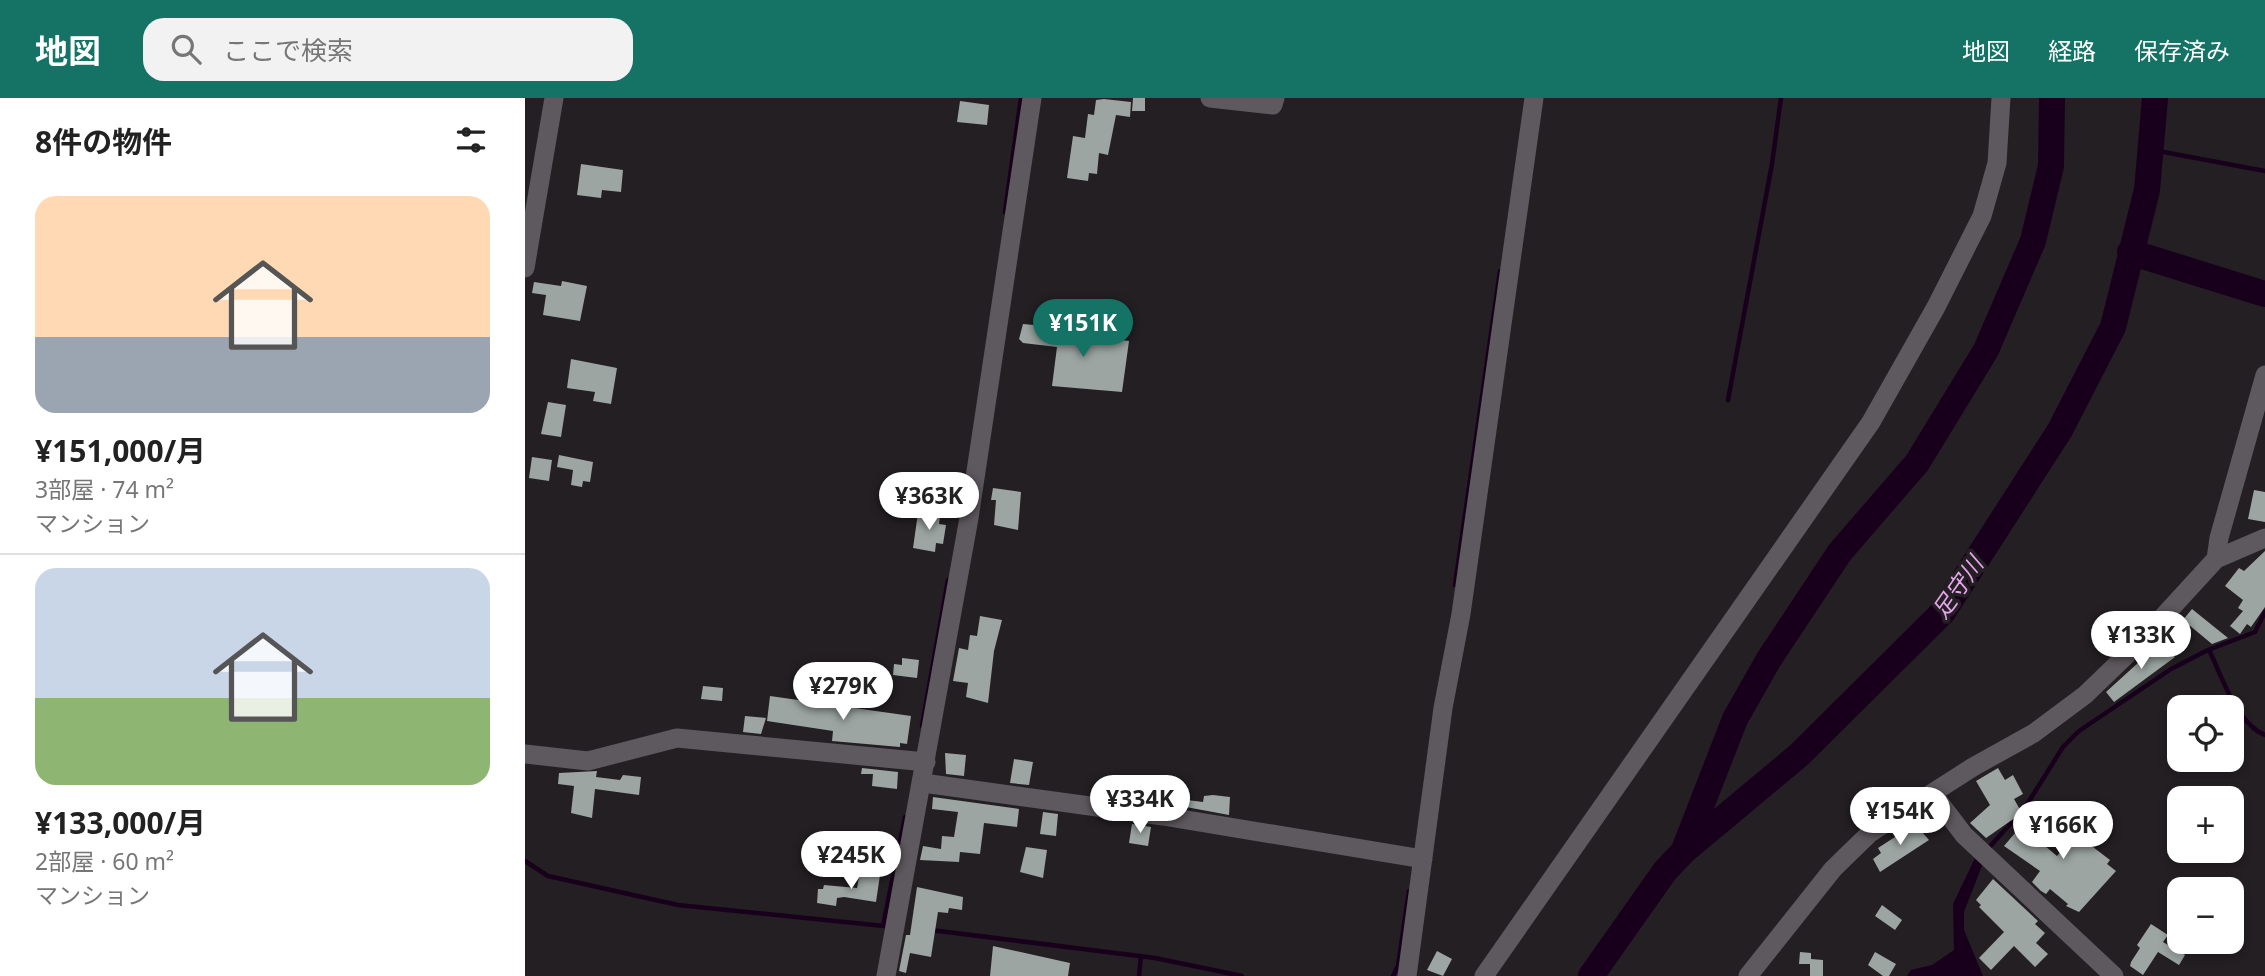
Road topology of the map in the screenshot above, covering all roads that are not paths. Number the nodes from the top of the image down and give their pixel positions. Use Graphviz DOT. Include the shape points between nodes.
graph roads {
  1 [pos="554,98"];
  2 [pos="1032,98"];
  3 [pos="1210,98"];
  4 [pos="1275,98"];
  5 [pos="1534,98"];
  6 [pos="2001,98"];
  7 [pos="525,268"];
  8 [pos="2265,375"];
  9 [pos="2265,538"];
  10 [pos="2216,558"];
  11 [pos="525,754"];
  12 [pos="919,761"];
  13 [pos="923,783"];
  14 [pos="1932,793"];
  15 [pos="1417,859"];
  16 [pos="886,976"];
  17 [pos="1407,976"];
  18 [pos="1484,976"];
  19 [pos="1748,976"];
  20 [pos="2114,976"];
  1 -- 7 [label="street"];
  2 -- 12 [label="street" via="969,518"];
  3 -- 4 [label="street" via="1273,105"];
  5 -- 15 [label="street" via="1461,614"];
  6 -- 18 [label="street" via="1997,163 1982,216 1871,422"];
  8 -- 10 [label="street"];
  9 -- 10 [label="street"];
  10 -- 14 [label="street" via="2085,695 2034,733"];
  11 -- 12 [label="street" via="587,761 677,738"];
  12 -- 13 [label="street"];
  13 -- 15 [label="street" via="1163,816"];
  13 -- 16 [label="street"];
  14 -- 19 [label="street" via="1870,833 1833,869"];
  14 -- 20 [label="street" via="1951,820"];
  15 -- 17 [label="street"];
}
